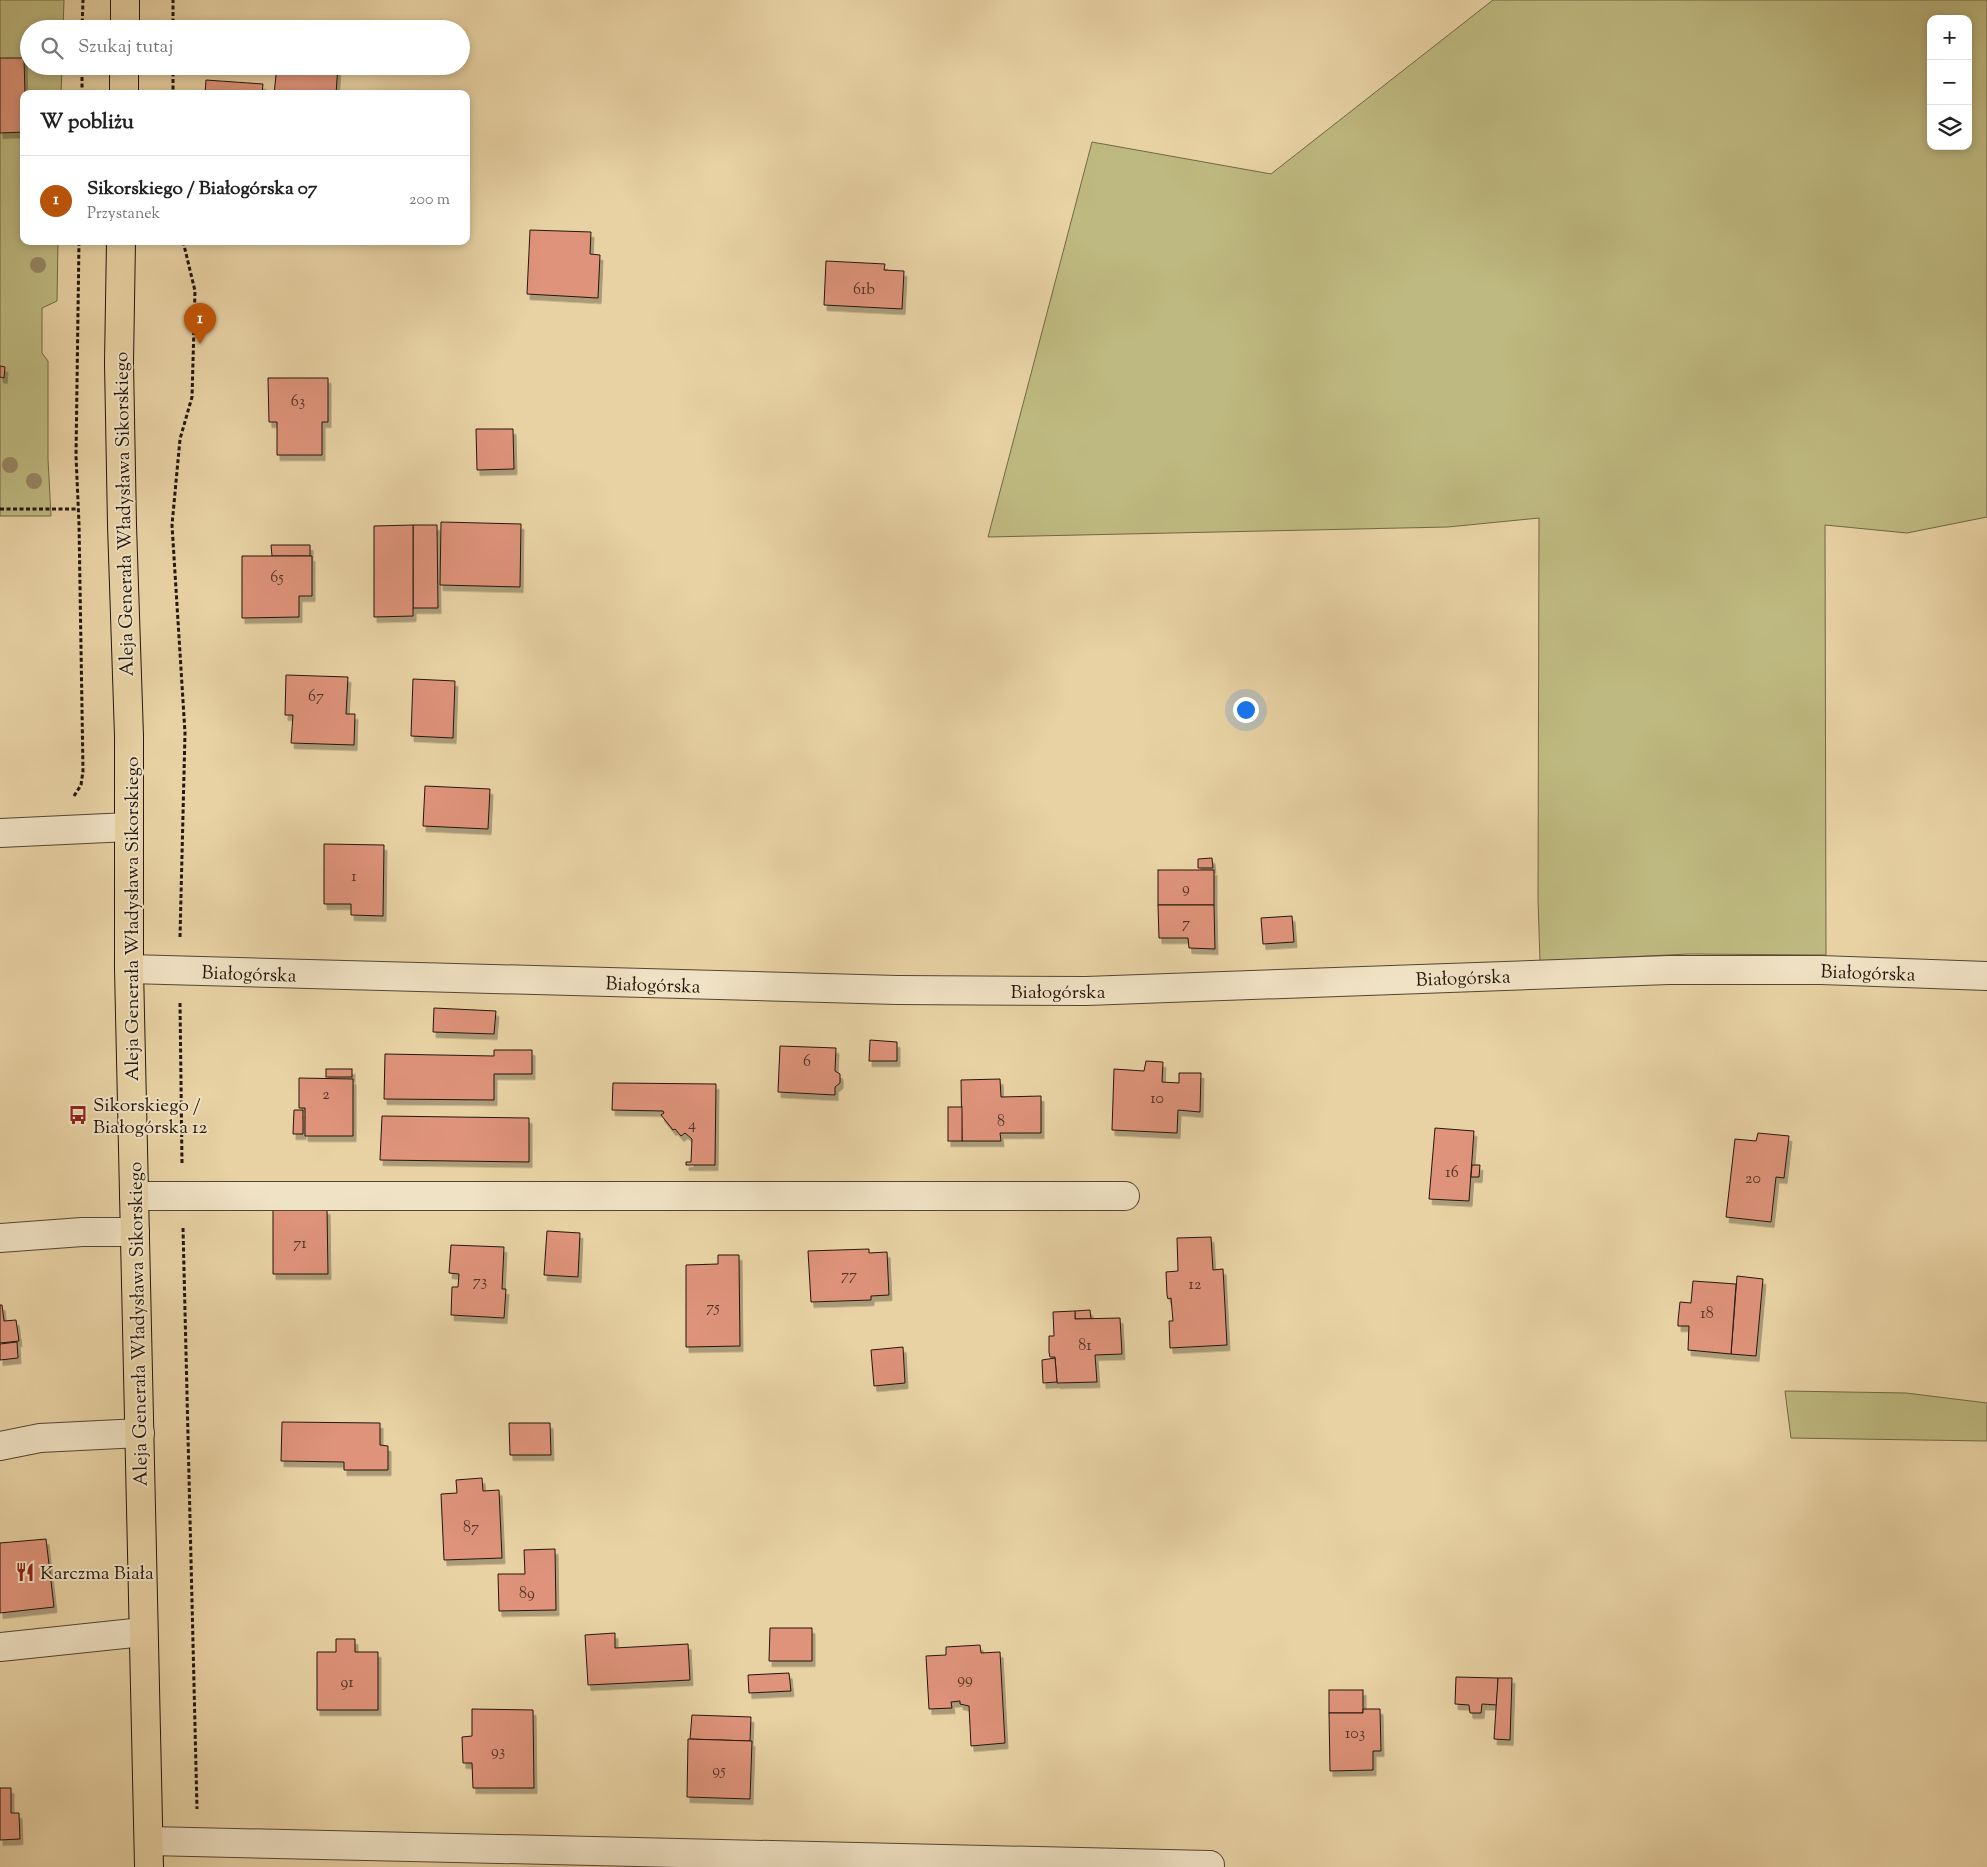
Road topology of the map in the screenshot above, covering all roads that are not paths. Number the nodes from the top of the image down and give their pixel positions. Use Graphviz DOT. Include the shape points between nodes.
graph roads {
  1 [pos="125,0"];
  2 [pos="124,20"];
  3 [pos="124,75"];
  4 [pos="124,90"];
  5 [pos="121,245"];
  6 [pos="129,828"];
  7 [pos="0,833"];
  8 [pos="129,969"];
  9 [pos="1987,976"];
  10 [pos="134,1196"];
  11 [pos="1125,1196"];
  12 [pos="135,1232"];
  13 [pos="0,1238"];
  14 [pos="140,1433"];
  15 [pos="0,1446"];
  16 [pos="143,1632"];
  17 [pos="0,1647"];
  18 [pos="149,1854"];
  19 [pos="1210,1865"];
  1 -- 2 [label="main road"];
  3 -- 4 [label="main road"];
  5 -- 6 [label="main road, Aleja Generała Władysława Sikorskiego" via="119,363"];
  6 -- 7 [label="street"];
  6 -- 8 [label="main road, Aleja Generała Władysława Sikorskiego"];
  8 -- 9 [label="street, Białogórska" via="897,990 1086,992 1669,970 1821,970"];
  8 -- 10 [label="main road, Aleja Generała Władysława Sikorskiego"];
  10 -- 11 [label="street"];
  10 -- 12 [label="main road, Aleja Generała Władysława Sikorskiego"];
  12 -- 13 [label="street"];
  12 -- 14 [label="main road, Aleja Generała Władysława Sikorskiego"];
  14 -- 15 [label="street" via="40,1438"];
  14 -- 16 [label="main road, Aleja Generała Władysława Sikorskiego"];
  16 -- 17 [label="street"];
  16 -- 18 [label="main road, Aleja Generała Władysława Sikorskiego"];
  18 -- 19 [label="street" via="198,1842"];
}
